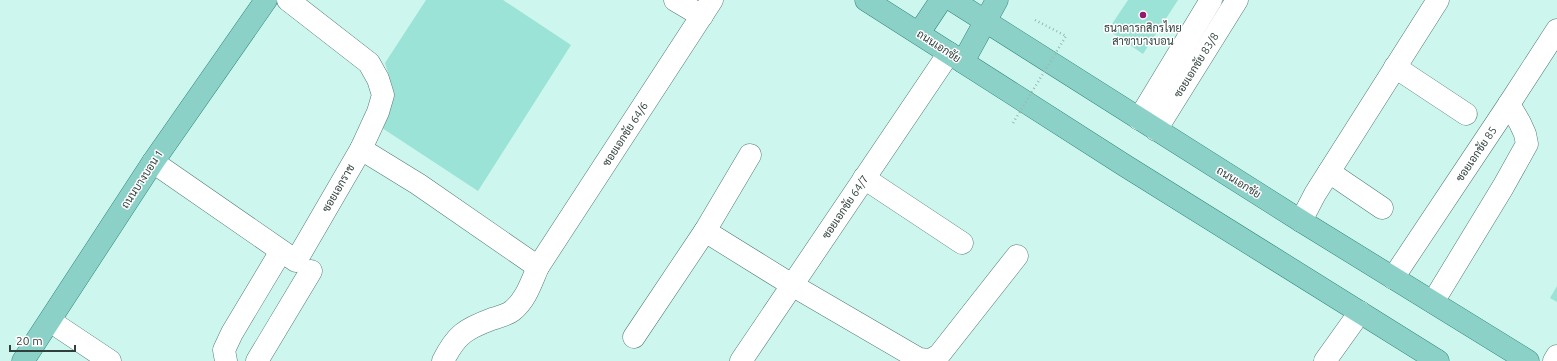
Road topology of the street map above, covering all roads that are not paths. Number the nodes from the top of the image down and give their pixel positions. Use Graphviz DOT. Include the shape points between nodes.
graph roads {
  1 [pos="266,0"];
  2 [pos="288,0"];
  3 [pos="675,0"];
  4 [pos="866,0"];
  5 [pos="941,0"];
  6 [pos="952,0"];
  7 [pos="997,0"];
  8 [pos="1211,0"];
  9 [pos="1237,0"];
  10 [pos="1438,0"];
  11 [pos="707,8"];
  12 [pos="985,21"];
  13 [pos="1557,30"];
  14 [pos="919,33"];
  15 [pos="956,57"];
  16 [pos="1395,68"];
  17 [pos="1509,104"];
  18 [pos="1466,114"];
  19 [pos="1148,124"];
  20 [pos="361,149"];
  21 [pos="750,155"];
  22 [pos="153,162"];
  23 [pos="1330,172"];
  24 [pos="864,178"];
  25 [pos="1382,208"];
  26 [pos="1301,221"];
  27 [pos="705,231"];
  28 [pos="962,243"];
  29 [pos="281,251"];
  30 [pos="1017,256"];
  31 [pos="538,267"];
  32 [pos="311,271"];
  33 [pos="1393,278"];
  34 [pos="792,285"];
  35 [pos="1433,302"];
  36 [pos="1360,312"];
  37 [pos="50,321"];
  38 [pos="634,338"];
  39 [pos="1557,356"];
  40 [pos="23,361"];
  41 [pos="110,361"];
  42 [pos="226,361"];
  43 [pos="256,361"];
  44 [pos="443,361"];
  45 [pos="740,361"];
  46 [pos="1325,361"];
  47 [pos="1438,361"];
  48 [pos="1528,361"];
  49 [pos="1554,361"];
  1 -- 22 [label="main road, ถนนบางบอน 1"];
  2 -- 20 [label="street" via="369,63 378,79 383,95"];
  3 -- 11 [label="street"];
  4 -- 14 [label="main road, ถนนเอกชัย"];
  5 -- 14 [label="main road"];
  6 -- 12 [label="main road, ถนนเอกชัย"];
  7 -- 12 [label="main road"];
  8 -- 19 [label="street"];
  9 -- 19 [label="street, ซอยเอกชัย 83/8"];
  10 -- 16 [label="street"];
  11 -- 31 [label="street, ซอยเอกชัย 64/6"];
  12 -- 15 [label="main road"];
  12 -- 19 [label="main road, ถนนเอกชัย"];
  13 -- 17 [label="street, ซอยเอกชัย 85"];
  14 -- 15 [label="main road, ถนนเอกชัย"];
  15 -- 24 [label="street, ซอยเอกชัย 64/7"];
  15 -- 36 [label="main road, ถนนเอกชัย"];
  16 -- 18 [label="street"];
  16 -- 23 [label="street"];
  17 -- 33 [label="street, ซอยเอกชัย 85"];
  17 -- 35 [label="street" via="1525,134 1527,144"];
  19 -- 26 [label="main road, ถนนเอกชัย"];
  20 -- 29 [label="street, ซอยเอกราช" via="296,261"];
  20 -- 31 [label="street" via="418,184"];
  21 -- 27 [label="street"];
  22 -- 29 [label="street, ซอยเอกราช"];
  22 -- 37 [label="main road, ถนนบางบอน 1"];
  23 -- 25 [label="street"];
  23 -- 26 [label="street"];
  24 -- 28 [label="street"];
  24 -- 34 [label="street, ซอยเอกชัย 64/7"];
  26 -- 33 [label="main road, ถนนเอกชัย"];
  27 -- 34 [label="street"];
  27 -- 38 [label="street"];
  29 -- 42 [label="street" via="232,333 224,350"];
  30 -- 34 [label="street" via="939,355 930,360 919,359"];
  31 -- 44 [label="street, ซอยเอกชัย 64/6" via="528,291 510,313 460,334"];
  32 -- 43 [label="street"];
  33 -- 35 [label="main road, ถนนเอกชัย"];
  34 -- 45 [label="street, ซอยเอกชัย 64/7"];
  35 -- 48 [label="main road, ถนนเอกชัย"];
  36 -- 46 [label="street"];
  36 -- 47 [label="main road, ถนนเอกชัย"];
  37 -- 40 [label="main road, ถนนบางบอน 1"];
  37 -- 41 [label="street"];
  39 -- 49 [label="street"];
}
